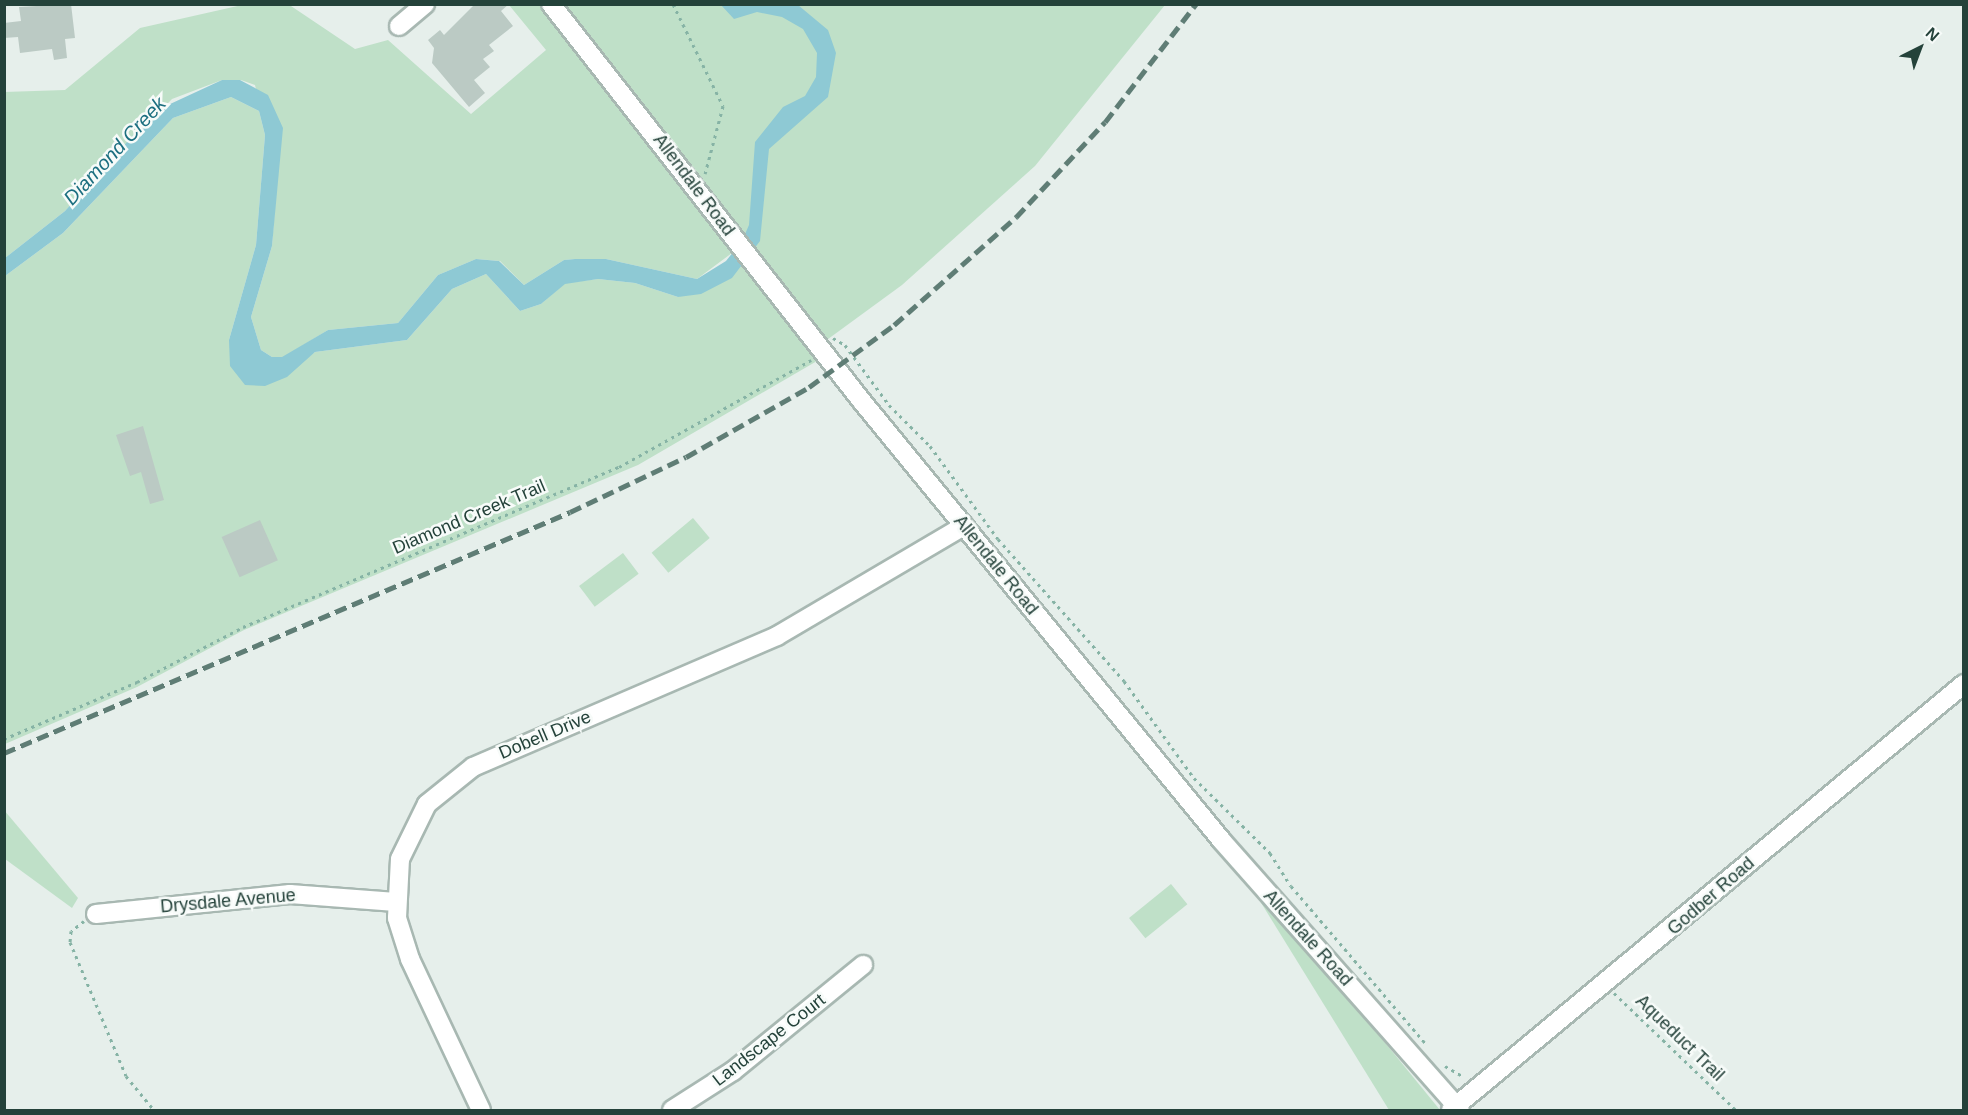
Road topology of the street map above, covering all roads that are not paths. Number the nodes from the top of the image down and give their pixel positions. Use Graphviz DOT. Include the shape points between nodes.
graph roads {
  1 [pos="425,4"];
  2 [pos="551,4"];
  3 [pos="399,26"];
  4 [pos="964,526"];
  5 [pos="1964,684"];
  6 [pos="396,902"];
  7 [pos="96,914"];
  8 [pos="863,965"];
  9 [pos="1456,1109"];
  10 [pos="480,1110"];
  11 [pos="672,1110"];
  1 -- 3 [label="street"];
  2 -- 4 [label="street, Allendale Road" via="717,218 826,345"];
  4 -- 6 [label="street, Dobell Drive" via="791,630 463,772 434,796 411,829 400,858"];
  4 -- 9 [label="street, Allendale Road" via="1222,841"];
  5 -- 9 [label="street, Godber Road"];
  6 -- 7 [label="street, Drysdale Avenue" via="278,895"];
  6 -- 10 [label="street, Dobell Drive" via="404,945"];
  8 -- 11 [label="street, Landscape Court" via="733,1071"];
}
